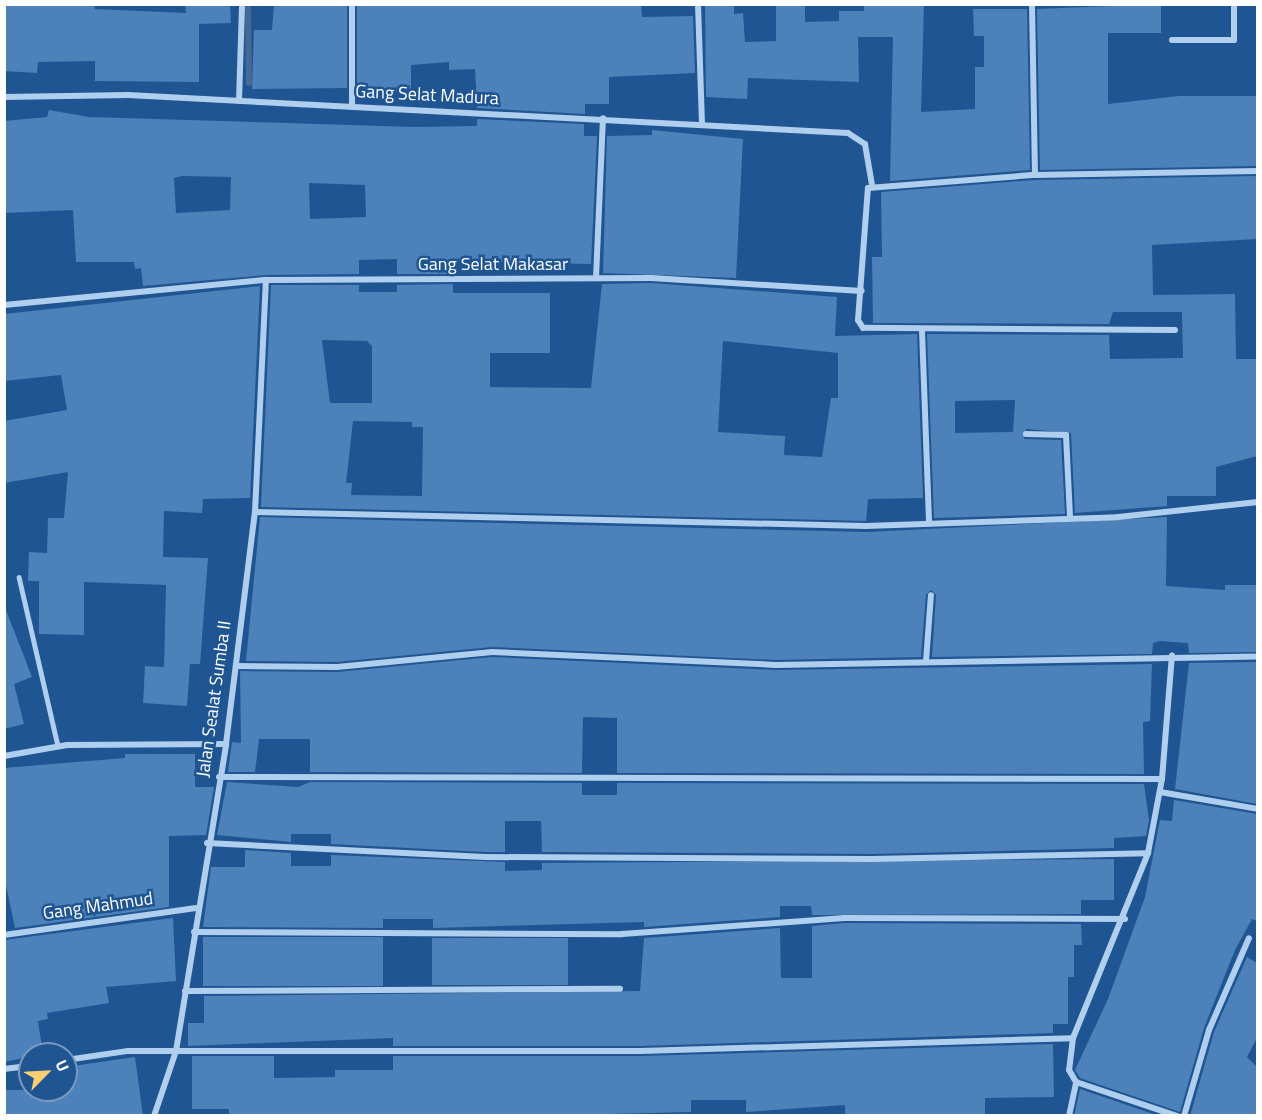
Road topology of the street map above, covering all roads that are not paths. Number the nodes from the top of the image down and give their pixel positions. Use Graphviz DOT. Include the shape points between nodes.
graph roads {
  1 [pos="242,4"];
  2 [pos="352,4"];
  3 [pos="698,4"];
  4 [pos="1032,4"];
  5 [pos="1234,4"];
  6 [pos="1172,40"];
  7 [pos="4,97"];
  8 [pos="239,101"];
  9 [pos="352,107"];
  10 [pos="603,118"];
  11 [pos="702,122"];
  12 [pos="1257,171"];
  13 [pos="1035,175"];
  14 [pos="872,185"];
  15 [pos="597,278"];
  16 [pos="266,280"];
  17 [pos="862,291"];
  18 [pos="4,305"];
  19 [pos="922,330"];
  20 [pos="1175,330"];
  21 [pos="1026,434"];
  22 [pos="1257,502"];
  23 [pos="255,512"];
  24 [pos="1070,518"];
  25 [pos="929,522"];
  26 [pos="19,577"];
  27 [pos="931,595"];
  28 [pos="1172,654"];
  29 [pos="1257,657"];
  30 [pos="926,661"];
  31 [pos="236,666"];
  32 [pos="226,744"];
  33 [pos="58,746"];
  34 [pos="4,756"];
  35 [pos="219,777"];
  36 [pos="1162,779"];
  37 [pos="1160,792"];
  38 [pos="1257,809"];
  39 [pos="207,843"];
  40 [pos="1148,853"];
  41 [pos="196,908"];
  42 [pos="1125,919"];
  43 [pos="194,932"];
  44 [pos="4,934"];
  45 [pos="1250,938"];
  46 [pos="620,989"];
  47 [pos="185,991"];
  48 [pos="1073,1038"];
  49 [pos="176,1051"];
  50 [pos="78,1058"];
  51 [pos="1076,1082"];
  52 [pos="154,1116"];
  53 [pos="1069,1116"];
  54 [pos="1177,1116"];
  55 [pos="1184,1116"];
  1 -- 8 [label="street"];
  2 -- 9 [label="street"];
  3 -- 11 [label="street"];
  4 -- 13 [label="street"];
  5 -- 6 [label="street" via="1234,40"];
  7 -- 8 [label="street, Gang Selat Madura" via="68,93"];
  8 -- 9 [label="street, Gang Selat Madura"];
  9 -- 10 [label="street, Gang Selat Madura"];
  10 -- 11 [label="street, Gang Selat Madura"];
  10 -- 15 [label="street"];
  11 -- 14 [label="street, Gang Selat Madura" via="848,133 865,144"];
  12 -- 13 [label="street"];
  13 -- 14 [label="street"];
  14 -- 17 [label="street"];
  15 -- 16 [label="street, Gang Selat Makasar"];
  15 -- 17 [label="street, Gang Selat Makasar"];
  16 -- 18 [label="street, Gang Selat Makasar"];
  16 -- 23 [label="street, Jalan Sealat Sumba II"];
  17 -- 19 [label="street" via="858,320 863,328"];
  19 -- 20 [label="street"];
  19 -- 25 [label="street"];
  21 -- 24 [label="street" via="1066,435"];
  22 -- 24 [label="street"];
  23 -- 25 [label="street" via="831,526"];
  23 -- 31 [label="street, Jalan Sealat Sumba II"];
  24 -- 25 [label="street"];
  26 -- 33 [label="lane"];
  27 -- 30 [label="street"];
  28 -- 29 [label="street"];
  28 -- 30 [label="street"];
  28 -- 36 [label="street"];
  30 -- 31 [label="street" via="776,665 492,652 337,667"];
  31 -- 32 [label="street, Jalan Sealat Sumba II"];
  32 -- 33 [label="street"];
  32 -- 35 [label="street, Jalan Sealat Sumba II"];
  33 -- 34 [label="street"];
  35 -- 36 [label="street"];
  35 -- 39 [label="street, Jalan Sealat Sumba II"];
  36 -- 37 [label="street"];
  37 -- 38 [label="street"];
  37 -- 40 [label="street"];
  39 -- 40 [label="street" via="496,857 872,859"];
  39 -- 41 [label="street, Jalan Sealat Sumba II"];
  40 -- 42 [label="street"];
  41 -- 43 [label="street, Jalan Sealat Sumba II"];
  41 -- 44 [label="street, Gang Mahmud"];
  42 -- 43 [label="street" via="844,918 622,934"];
  42 -- 48 [label="street"];
  43 -- 47 [label="street, Jalan Sealat Sumba II"];
  45 -- 55 [label="street" via="1209,1030"];
  46 -- 47 [label="street"];
  47 -- 49 [label="street, Jalan Sealat Sumba II"];
  48 -- 49 [label="street" via="641,1051"];
  48 -- 51 [label="street" via="1069,1070"];
  49 -- 50 [label="street" via="128,1051"];
  49 -- 52 [label="street, Jalan Sealat Sumba II"];
  51 -- 53 [label="street"];
  51 -- 54 [label="street"];
}
